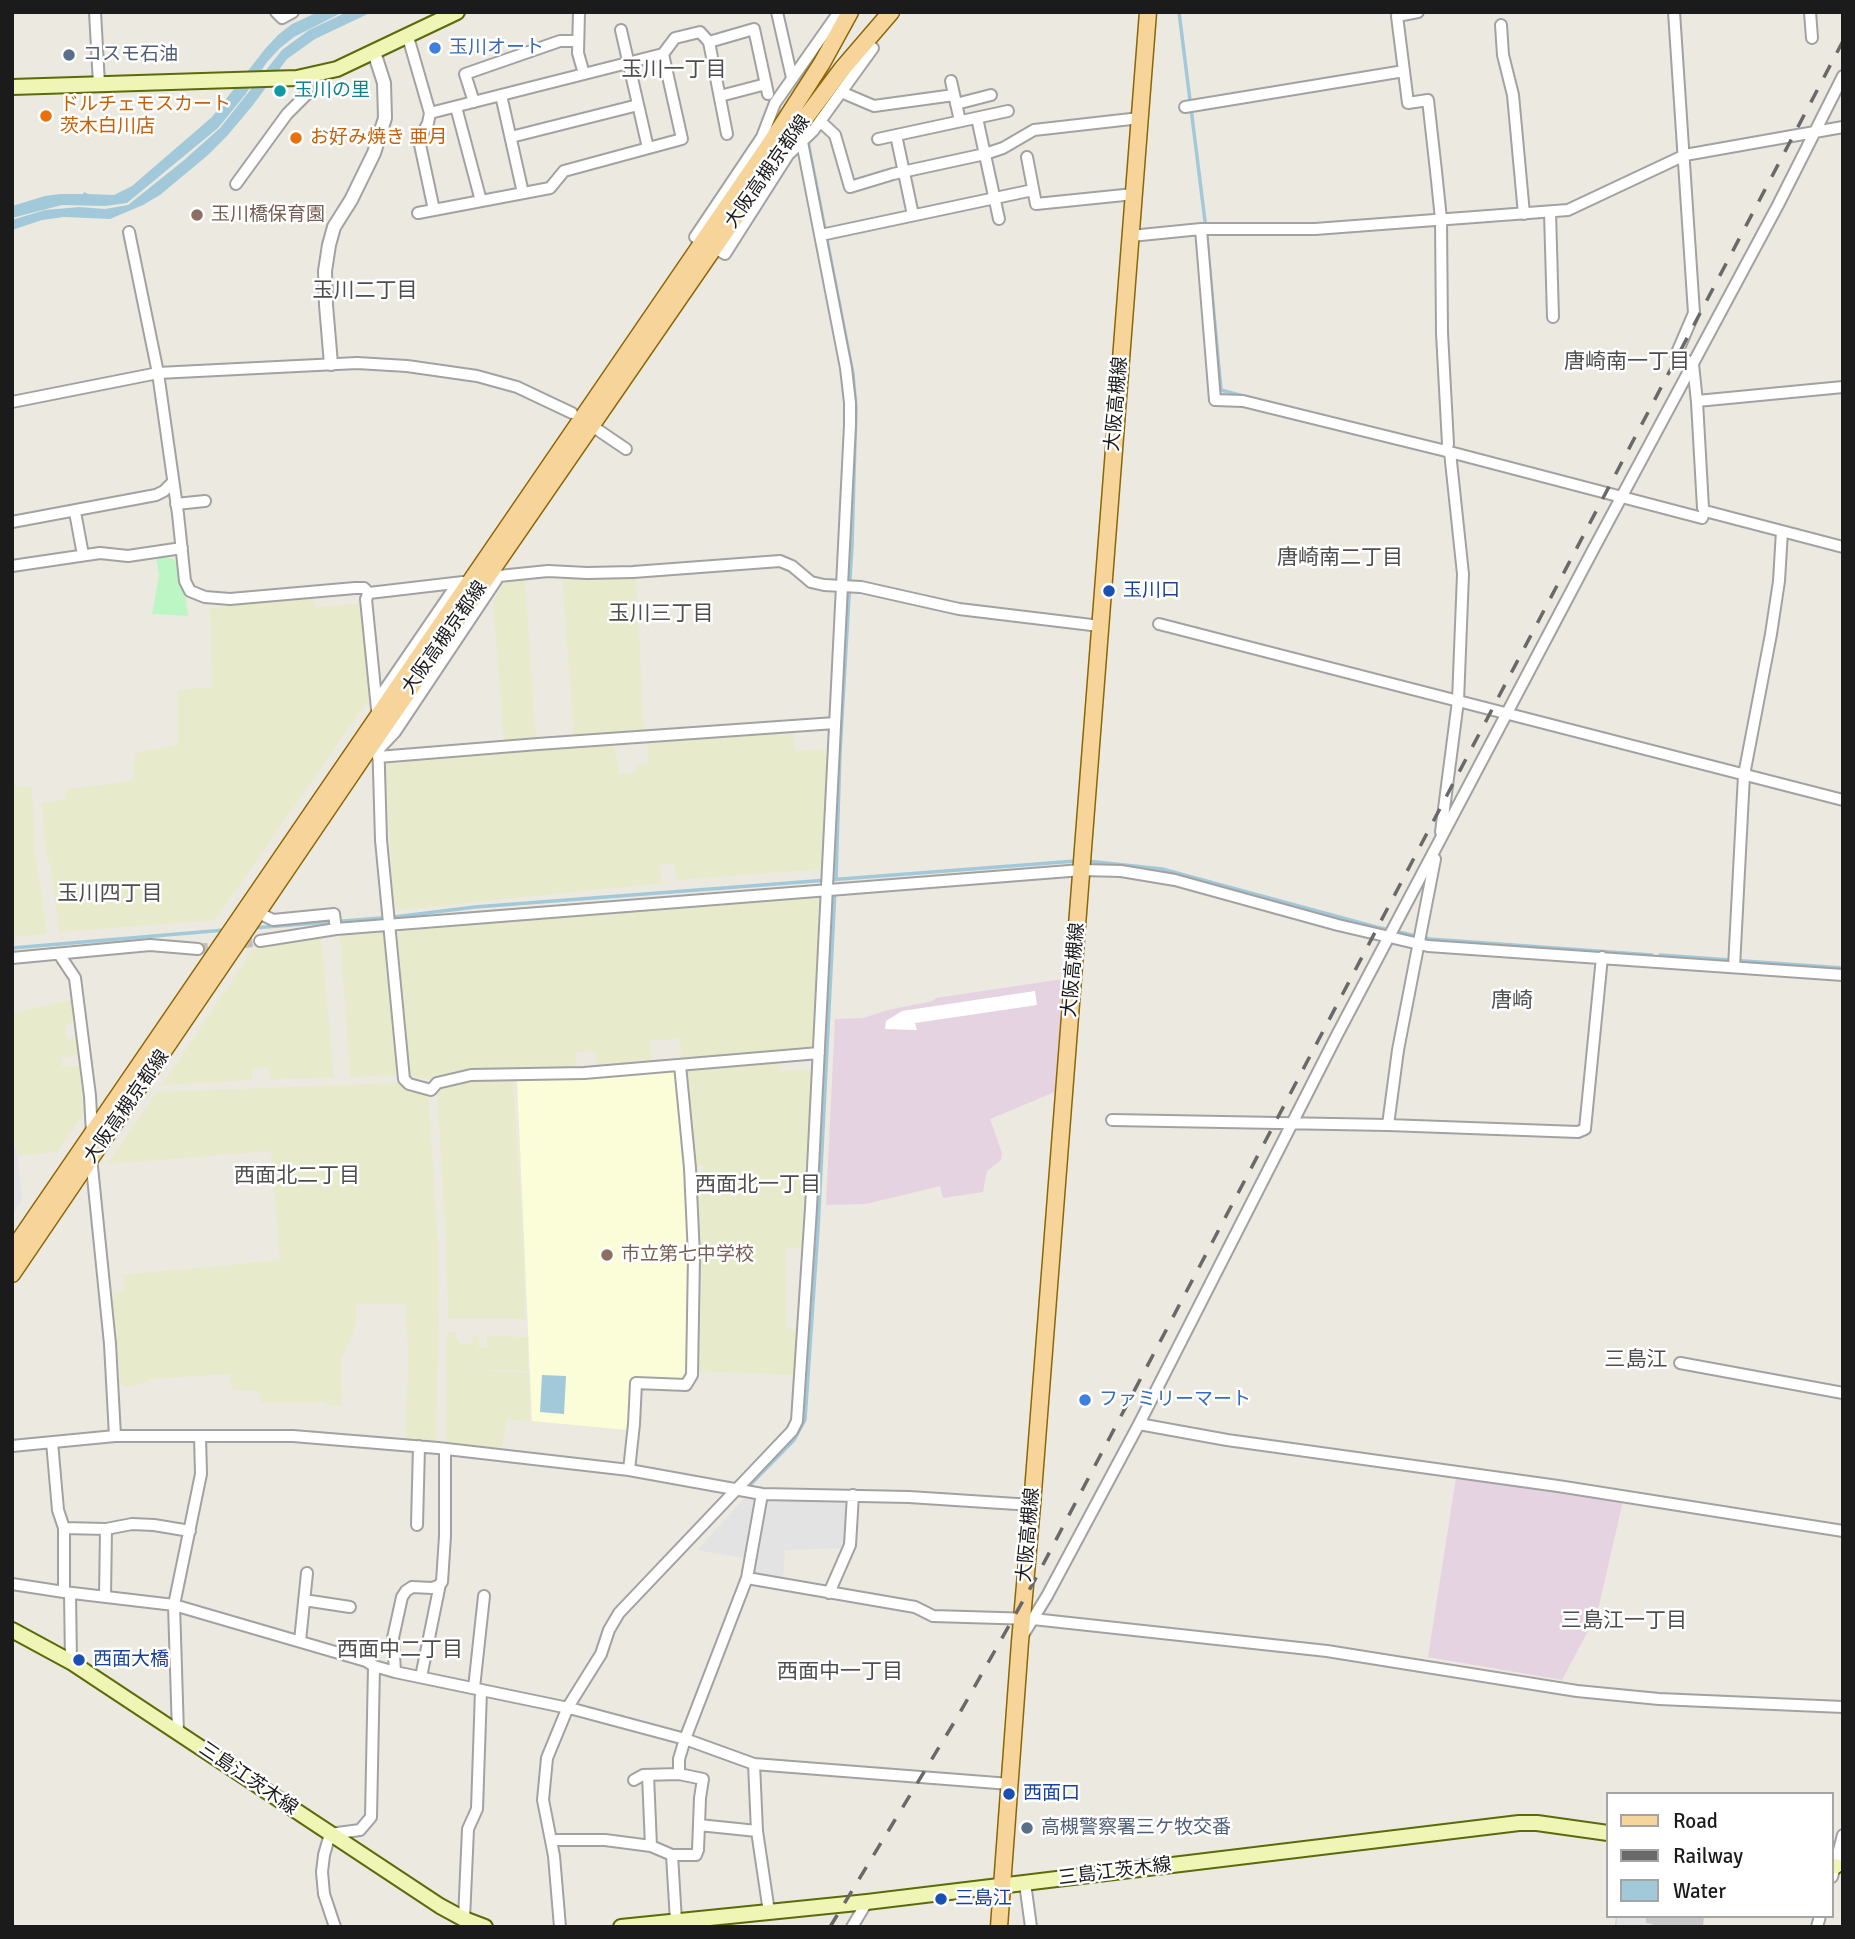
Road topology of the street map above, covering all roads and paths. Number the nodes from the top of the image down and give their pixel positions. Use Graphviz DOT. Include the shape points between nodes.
graph roads {
  1 [pos="95,12"];
  2 [pos="276,12"];
  3 [pos="293,12"];
  4 [pos="457,12"];
  5 [pos="579,12"];
  6 [pos="776,12"];
  7 [pos="839,12"];
  8 [pos="850,12"];
  9 [pos="891,12"];
  10 [pos="1148,12"];
  11 [pos="1419,12"];
  12 [pos="1674,12"];
  13 [pos="1810,12"];
  14 [pos="1501,25"];
  15 [pos="621,30"];
  16 [pos="408,37"];
  17 [pos="1812,38"];
  18 [pos="577,41"];
  19 [pos="709,41"];
  20 [pos="873,48"];
  21 [pos="374,51"];
  22 [pos="663,54"];
  23 [pos="628,63"];
  24 [pos="1404,71"];
  25 [pos="584,74"];
  26 [pos="308,76"];
  27 [pos="1843,76"];
  28 [pos="792,78"];
  29 [pos="951,81"];
  30 [pos="99,84"];
  31 [pos="12,87"];
  32 [pos="841,92"];
  33 [pos="501,95"];
  34 [pos="991,95"];
  35 [pos="720,96"];
  36 [pos="955,99"];
  37 [pos="474,102"];
  38 [pos="638,105"];
  39 [pos="456,107"];
  40 [pos="1185,107"];
  41 [pos="1008,111"];
  42 [pos="430,113"];
  43 [pos="977,118"];
  44 [pos="1140,118"];
  45 [pos="820,121"];
  46 [pos="960,121"];
  47 [pos="1843,127"];
  48 [pos="1816,131"];
  49 [pos="727,134"];
  50 [pos="896,135"];
  51 [pos="511,137"];
  52 [pos="878,139"];
  53 [pos="802,142"];
  54 [pos="648,148"];
  55 [pos="985,154"];
  56 [pos="1685,155"];
  57 [pos="1027,157"];
  58 [pos="904,172"];
  59 [pos="236,184"];
  60 [pos="1033,190"];
  61 [pos="523,193"];
  62 [pos="1134,194"];
  63 [pos="995,198"];
  64 [pos="481,201"];
  65 [pos="434,210"];
  66 [pos="1550,212"];
  67 [pos="418,213"];
  68 [pos="1524,214"];
  69 [pos="913,215"];
  70 [pos="999,219"];
  71 [pos="1441,219"];
  72 [pos="1201,229"];
  73 [pos="129,232"];
  74 [pos="821,235"];
  75 [pos="1130,236"];
  76 [pos="699,239"];
  77 [pos="720,251"];
  78 [pos="1553,317"];
  79 [pos="331,364"];
  80 [pos="1693,364"];
  81 [pos="158,373"];
  82 [pos="1843,387"];
  83 [pos="1697,401"];
  84 [pos="12,402"];
  85 [pos="572,413"];
  86 [pos="598,430"];
  87 [pos="626,449"];
  88 [pos="1448,452"];
  89 [pos="173,482"];
  90 [pos="1622,498"];
  91 [pos="205,501"];
  92 [pos="176,504"];
  93 [pos="1705,511"];
  94 [pos="75,512"];
  95 [pos="12,523"];
  96 [pos="1782,531"];
  97 [pos="1843,547"];
  98 [pos="182,548"];
  99 [pos="83,555"];
  100 [pos="12,566"];
  101 [pos="842,587"];
  102 [pos="369,593"];
  103 [pos="1159,624"];
  104 [pos="1100,626"];
  105 [pos="1458,701"];
  106 [pos="377,708"];
  107 [pos="1508,714"];
  108 [pos="835,723"];
  109 [pos="378,747"];
  110 [pos="1744,775"];
  111 [pos="1843,800"];
  112 [pos="1438,846"];
  113 [pos="1082,870"];
  114 [pos="827,889"];
  115 [pos="259,913"];
  116 [pos="389,925"];
  117 [pos="336,929"];
  118 [pos="1390,937"];
  119 [pos="260,941"];
  120 [pos="1418,944"];
  121 [pos="198,949"];
  122 [pos="59,954"];
  123 [pos="1602,957"];
  124 [pos="12,958"];
  125 [pos="1734,967"];
  126 [pos="1843,975"];
  127 [pos="819,1053"];
  128 [pos="680,1065"];
  129 [pos="1112,1120"];
  130 [pos="1291,1124"];
  131 [pos="1388,1125"];
  132 [pos="92,1136"];
  133 [pos="91,1158"];
  134 [pos="12,1251"];
  135 [pos="12,1274"];
  136 [pos="1680,1363"];
  137 [pos="1843,1393"];
  138 [pos="1139,1424"];
  139 [pos="115,1436"];
  140 [pos="200,1436"];
  141 [pos="52,1442"];
  142 [pos="12,1446"];
  143 [pos="419,1446"];
  144 [pos="445,1449"];
  145 [pos="629,1470"];
  146 [pos="735,1490"];
  147 [pos="762,1494"];
  148 [pos="853,1495"];
  149 [pos="1032,1505"];
  150 [pos="417,1525"];
  151 [pos="64,1528"];
  152 [pos="106,1529"];
  153 [pos="190,1531"];
  154 [pos="1843,1531"];
  155 [pos="307,1573"];
  156 [pos="747,1578"];
  157 [pos="12,1584"];
  158 [pos="440,1584"];
  159 [pos="67,1592"];
  160 [pos="830,1593"];
  161 [pos="484,1596"];
  162 [pos="105,1597"];
  163 [pos="304,1600"];
  164 [pos="174,1605"];
  165 [pos="350,1606"];
  166 [pos="1027,1618"];
  167 [pos="12,1630"];
  168 [pos="300,1641"];
  169 [pos="71,1661"];
  170 [pos="374,1666"];
  171 [pos="395,1672"];
  172 [pos="421,1677"];
  173 [pos="477,1689"];
  174 [pos="568,1707"];
  175 [pos="1843,1707"];
  176 [pos="178,1733"];
  177 [pos="685,1739"];
  178 [pos="754,1764"];
  179 [pos="679,1774"];
  180 [pos="648,1775"];
  181 [pos="634,1780"];
  182 [pos="1010,1784"];
  183 [pos="699,1825"];
  184 [pos="757,1830"];
  185 [pos="1606,1833"];
  186 [pos="330,1834"];
  187 [pos="1843,1835"];
  188 [pos="557,1840"];
  189 [pos="651,1846"];
  190 [pos="672,1855"];
  191 [pos="1836,1869"];
  192 [pos="1025,1884"];
  193 [pos="1003,1885"];
  194 [pos="867,1902"];
  195 [pos="769,1912"];
  196 [pos="464,1919"];
  197 [pos="676,1921"];
  198 [pos="335,1927"];
  199 [pos="485,1927"];
  200 [pos="560,1927"];
  201 [pos="621,1927"];
  202 [pos="852,1927"];
  203 [pos="999,1927"];
  204 [pos="1031,1927"];
  1 -- 30 [label="street"];
  2 -- 3 [label="street" via="282,18"];
  4 -- 16 [label="main road"];
  5 -- 18 [label="street"];
  6 -- 28 [label="street"];
  7 -- 28 [label="street"];
  8 -- 106 [label="main road, 大阪高槻京都線" via="770,144"];
  9 -- 109 [label="main road, 大阪高槻京都線" via="782,149"];
  10 -- 44 [label="main road, 大阪高槻線"];
  11 -- 24 [label="street" via="1397,16"];
  12 -- 56 [label="street"];
  13 -- 17 [label="street"];
  14 -- 68 [label="street"];
  15 -- 23 [label="street"];
  16 -- 21 [label="main road"];
  16 -- 42 [label="street"];
  18 -- 25 [label="street"];
  18 -- 37 [label="street" via="560,41 465,74"];
  19 -- 22 [label="street" via="700,32 675,38"];
  19 -- 35 [label="street"];
  19 -- 35 [label="street" via="754,29 767,89"];
  20 -- 32 [label="street"];
  21 -- 26 [label="main road" via="337,69"];
  21 -- 79 [label="street" via="384,83 385,118 374,153 329,245 325,271"];
  22 -- 23 [label="street"];
  22 -- 54 [label="street" via="682,139"];
  23 -- 25 [label="street"];
  23 -- 38 [label="street"];
  24 -- 40 [label="street"];
  24 -- 71 [label="street" via="1408,103 1428,100"];
  25 -- 33 [label="street"];
  26 -- 30 [label="main road"];
  26 -- 59 [label="street" via="307,94"];
  27 -- 48 [label="street"];
  28 -- 76 [label="street" via="775,103 762,137 695,237"];
  29 -- 36 [label="street"];
  30 -- 31 [label="main road"];
  32 -- 36 [label="street" via="874,106"];
  32 -- 45 [label="street"];
  33 -- 37 [label="street"];
  33 -- 51 [label="street"];
  34 -- 36 [label="street"];
  35 -- 49 [label="street"];
  36 -- 46 [label="street"];
  37 -- 39 [label="street"];
  38 -- 51 [label="street"];
  38 -- 54 [label="street"];
  39 -- 42 [label="street"];
  39 -- 64 [label="street"];
  41 -- 43 [label="street"];
  42 -- 65 [label="street" via="419,140"];
  43 -- 46 [label="street"];
  43 -- 55 [label="street"];
  44 -- 55 [label="street" via="1034,130"];
  44 -- 62 [label="main road, 大阪高槻線"];
  45 -- 53 [label="street"];
  45 -- 58 [label="street" via="835,135 850,187"];
  46 -- 50 [label="street"];
  47 -- 48 [label="street"];
  48 -- 56 [label="street"];
  48 -- 80 [label="street"];
  50 -- 52 [label="street"];
  50 -- 58 [label="street"];
  51 -- 61 [label="street"];
  53 -- 74 [label="street"];
  53 -- 77 [label="street" via="788,155 725,254"];
  54 -- 61 [label="street" via="564,170 551,188"];
  55 -- 58 [label="street"];
  55 -- 63 [label="street"];
  56 -- 66 [label="street" via="1574,207"];
  56 -- 80 [label="street" via="1694,313 1676,355"];
  57 -- 60 [label="street"];
  58 -- 69 [label="street"];
  60 -- 62 [label="street" via="1036,204"];
  60 -- 63 [label="street"];
  61 -- 64 [label="street"];
  62 -- 75 [label="main road, 大阪高槻線"];
  63 -- 69 [label="street"];
  63 -- 70 [label="street"];
  64 -- 65 [label="street"];
  65 -- 67 [label="street"];
  66 -- 68 [label="street"];
  66 -- 78 [label="street"];
  68 -- 71 [label="street"];
  69 -- 74 [label="street"];
  71 -- 72 [label="street" via="1315,229"];
  71 -- 88 [label="street"];
  72 -- 75 [label="street"];
  72 -- 88 [label="street" via="1215,400 1243,401"];
  73 -- 81 [label="street"];
  74 -- 101 [label="street" via="850,402"];
  75 -- 104 [label="main road, 大阪高槻線"];
  79 -- 81 [label="street"];
  79 -- 85 [label="street" via="407,366 477,376 517,387"];
  80 -- 83 [label="street"];
  80 -- 90 [label="street"];
  81 -- 84 [label="street"];
  81 -- 89 [label="street"];
  82 -- 83 [label="street"];
  83 -- 93 [label="street"];
  86 -- 87 [label="street"];
  88 -- 90 [label="street"];
  88 -- 105 [label="street" via="1463,574"];
  89 -- 92 [label="street"];
  89 -- 94 [label="street" via="156,495"];
  90 -- 93 [label="street" via="1702,519"];
  90 -- 107 [label="street"];
  91 -- 92 [label="street"];
  92 -- 98 [label="street"];
  93 -- 96 [label="street"];
  94 -- 95 [label="street"];
  94 -- 99 [label="street"];
  96 -- 97 [label="street"];
  96 -- 110 [label="street" via="1771,634"];
  98 -- 99 [label="street" via="128,556"];
  98 -- 102 [label="street" via="188,588 205,597 355,588"];
  99 -- 100 [label="street"];
  101 -- 104 [label="street" via="861,587 959,609"];
  101 -- 108 [label="street"];
  101 -- 109 [label="street" via="811,582 780,561 499,576 395,732"];
  102 -- 106 [label="street"];
  102 -- 106 [label="street" via="460,583"];
  103 -- 105 [label="street"];
  104 -- 113 [label="main road, 大阪高槻線"];
  105 -- 107 [label="street"];
  105 -- 112 [label="street"];
  106 -- 109 [label="street"];
  106 -- 132 [label="main road, 大阪高槻京都線"];
  107 -- 110 [label="street"];
  107 -- 112 [label="street"];
  108 -- 109 [label="street" via="538,744"];
  108 -- 114 [label="street"];
  109 -- 115 [label="main road, 大阪高槻京都線"];
  109 -- 116 [label="street"];
  110 -- 111 [label="street"];
  110 -- 125 [label="street"];
  112 -- 118 [label="street"];
  112 -- 120 [label="street"];
  113 -- 114 [label="street"];
  113 -- 118 [label="street" via="1175,880"];
  113 -- 149 [label="main road, 大阪高槻線"];
  114 -- 116 [label="street"];
  114 -- 127 [label="street"];
  115 -- 117 [label="street" via="273,920 334,914"];
  115 -- 133 [label="main road, 大阪高槻京都線"];
  116 -- 117 [label="street"];
  116 -- 128 [label="street" via="404,1079 409,1084 431,1090 437,1083 471,1076"];
  117 -- 119 [label="street"];
  118 -- 120 [label="street"];
  118 -- 130 [label="street"];
  120 -- 123 [label="street"];
  120 -- 131 [label="street"];
  121 -- 122 [label="street" via="150,945"];
  122 -- 124 [label="street"];
  122 -- 132 [label="street" via="75,978"];
  123 -- 125 [label="street"];
  123 -- 131 [label="street" via="1585,1129"];
  125 -- 126 [label="street"];
  127 -- 128 [label="street"];
  127 -- 146 [label="street" via="797,1422"];
  128 -- 145 [label="street" via="694,1256 692,1376 686,1385 636,1383"];
  129 -- 130 [label="street"];
  130 -- 131 [label="street"];
  130 -- 138 [label="street"];
  132 -- 133 [label="street"];
  132 -- 134 [label="main road, 大阪高槻京都線"];
  133 -- 135 [label="main road, 大阪高槻京都線"];
  133 -- 139 [label="street"];
  136 -- 137 [label="street"];
  138 -- 154 [label="street"];
  138 -- 166 [label="street"];
  139 -- 140 [label="street"];
  139 -- 141 [label="street"];
  140 -- 143 [label="street" via="293,1436"];
  140 -- 153 [label="street" via="201,1474"];
  141 -- 142 [label="street"];
  141 -- 151 [label="street"];
  143 -- 144 [label="street"];
  143 -- 150 [label="street"];
  144 -- 145 [label="street"];
  144 -- 158 [label="street"];
  145 -- 146 [label="street"];
  146 -- 147 [label="street"];
  146 -- 174 [label="street" via="619,1614"];
  147 -- 148 [label="street"];
  147 -- 156 [label="street"];
  148 -- 149 [label="street"];
  148 -- 160 [label="street" via="849,1545"];
  149 -- 166 [label="main road, 大阪高槻線"];
  151 -- 152 [label="street"];
  151 -- 159 [label="street"];
  152 -- 153 [label="street" via="132,1524"];
  152 -- 162 [label="street"];
  153 -- 164 [label="street"];
  155 -- 163 [label="street"];
  156 -- 160 [label="street"];
  156 -- 177 [label="street"];
  157 -- 159 [label="street"];
  158 -- 171 [label="street" via="412,1587 402,1597 393,1638"];
  158 -- 172 [label="street"];
  159 -- 162 [label="street"];
  159 -- 169 [label="street"];
  160 -- 166 [label="street" via="915,1607 933,1616"];
  161 -- 173 [label="street"];
  162 -- 164 [label="street"];
  163 -- 165 [label="street"];
  163 -- 168 [label="street"];
  164 -- 168 [label="street"];
  164 -- 176 [label="street"];
  166 -- 175 [label="street" via="1327,1651 1577,1691"];
  166 -- 182 [label="main road, 大阪高槻線" via="1020,1642"];
  167 -- 169 [label="main road, 三島江茨木線"];
  168 -- 170 [label="street"];
  169 -- 176 [label="main road, 三島江茨木線"];
  170 -- 171 [label="street"];
  170 -- 186 [label="street" via="371,1817 360,1830"];
  171 -- 172 [label="street"];
  172 -- 173 [label="street"];
  173 -- 174 [label="street"];
  173 -- 196 [label="street" via="477,1809 468,1829"];
  174 -- 177 [label="street"];
  174 -- 200 [label="street" via="547,1758 543,1800"];
  176 -- 186 [label="main road, 三島江茨木線"];
  177 -- 178 [label="street"];
  177 -- 179 [label="street"];
  178 -- 182 [label="street"];
  178 -- 184 [label="street"];
  179 -- 180 [label="street"];
  179 -- 183 [label="street" via="703,1779"];
  180 -- 181 [label="street"];
  180 -- 189 [label="street"];
  182 -- 193 [label="main road, 大阪高槻線"];
  183 -- 184 [label="street"];
  183 -- 190 [label="street" via="696,1855"];
  184 -- 195 [label="street"];
  185 -- 192 [label="main road, 三島江茨木線" via="1519,1823"];
  186 -- 196 [label="main road, 三島江茨木線"];
  186 -- 198 [label="street" via="322,1872"];
  187 -- 191 [label="street"];
  188 -- 189 [label="street"];
  189 -- 190 [label="street"];
  190 -- 197 [label="street"];
  192 -- 193 [label="main road, 三島江茨木線"];
  192 -- 204 [label="street"];
  193 -- 194 [label="main road, 三島江茨木線"];
  193 -- 203 [label="main road, 大阪高槻線"];
  194 -- 195 [label="main road, 三島江茨木線"];
  194 -- 202 [label="street"];
  195 -- 197 [label="main road, 三島江茨木線"];
  196 -- 199 [label="main road, 三島江茨木線"];
  197 -- 201 [label="main road, 三島江茨木線"];
}
